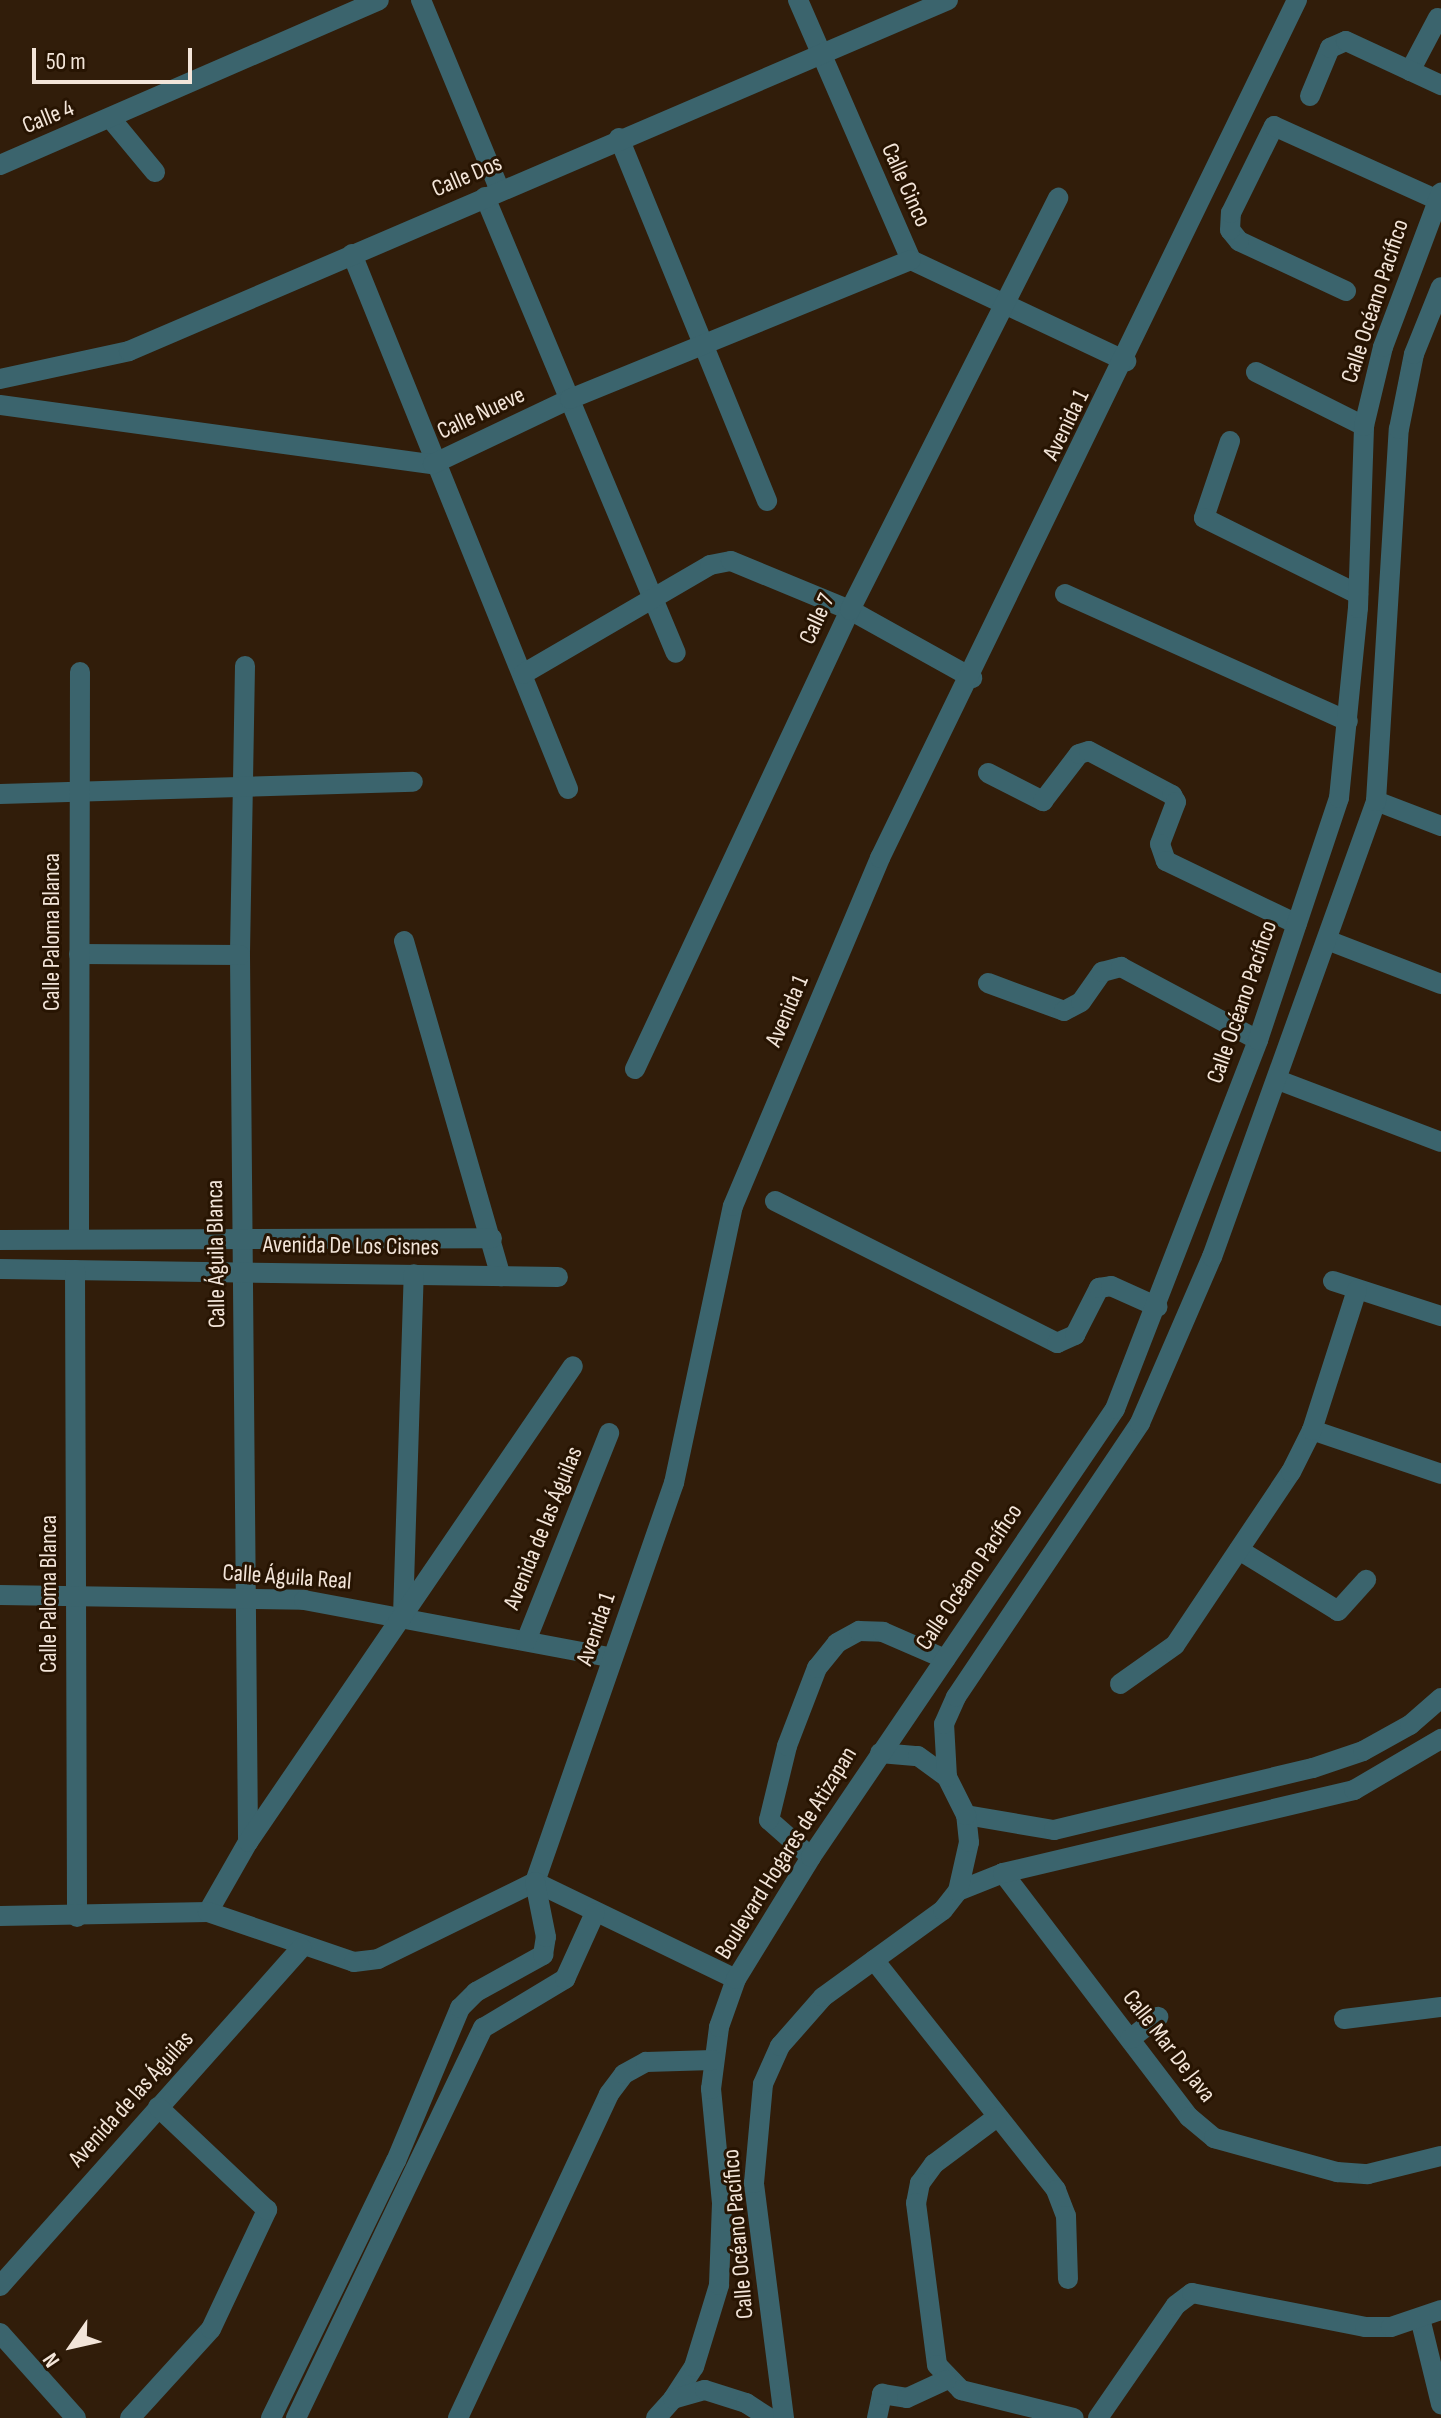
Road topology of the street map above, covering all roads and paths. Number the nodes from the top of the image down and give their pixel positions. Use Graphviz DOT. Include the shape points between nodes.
graph roads {
  1 [pos="379,0"];
  2 [pos="421,0"];
  3 [pos="798,0"];
  4 [pos="948,0"];
  5 [pos="1297,0"];
  6 [pos="1438,18"];
  7 [pos="820,53"];
  8 [pos="1410,71"];
  9 [pos="1441,85"];
  10 [pos="1310,96"];
  11 [pos="111,119"];
  12 [pos="619,138"];
  13 [pos="0,165"];
  14 [pos="155,172"];
  15 [pos="492,194"];
  16 [pos="1439,196"];
  17 [pos="1058,198"];
  18 [pos="352,254"];
  19 [pos="911,260"];
  20 [pos="1441,287"];
  21 [pos="1346,291"];
  22 [pos="1003,303"];
  23 [pos="706,342"];
  24 [pos="1383,347"];
  25 [pos="1414,354"];
  26 [pos="1126,361"];
  27 [pos="1256,372"];
  28 [pos="0,379"];
  29 [pos="570,399"];
  30 [pos="0,405"];
  31 [pos="1364,426"];
  32 [pos="1230,441"];
  33 [pos="433,464"];
  34 [pos="767,501"];
  35 [pos="1065,594"];
  36 [pos="1358,594"];
  37 [pos="654,597"];
  38 [pos="850,610"];
  39 [pos="676,653"];
  40 [pos="245,666"];
  41 [pos="80,672"];
  42 [pos="523,674"];
  43 [pos="972,678"];
  44 [pos="1348,721"];
  45 [pos="988,773"];
  46 [pos="413,782"];
  47 [pos="243,786"];
  48 [pos="568,789"];
  49 [pos="77,791"];
  50 [pos="0,794"];
  51 [pos="1376,801"];
  52 [pos="1441,826"];
  53 [pos="1297,924"];
  54 [pos="1327,940"];
  55 [pos="404,941"];
  56 [pos="79,954"];
  57 [pos="240,955"];
  58 [pos="988,983"];
  59 [pos="1441,984"];
  60 [pos="1258,1040"];
  61 [pos="635,1069"];
  62 [pos="1278,1080"];
  63 [pos="1441,1142"];
  64 [pos="775,1201"];
  65 [pos="241,1238"];
  66 [pos="492,1238"];
  67 [pos="79,1239"];
  68 [pos="0,1240"];
  69 [pos="1181,1244"];
  70 [pos="1212,1257"];
  71 [pos="0,1269"];
  72 [pos="75,1270"];
  73 [pos="242,1270"];
  74 [pos="414,1274"];
  75 [pos="501,1276"];
  76 [pos="558,1277"];
  77 [pos="1333,1281"];
  78 [pos="1357,1290"];
  79 [pos="1158,1307"];
  80 [pos="1441,1316"];
  81 [pos="573,1366"];
  82 [pos="1312,1430"];
  83 [pos="609,1433"];
  84 [pos="1441,1474"];
  85 [pos="1239,1550"];
  86 [pos="1366,1580"];
  87 [pos="0,1595"];
  88 [pos="74,1596"];
  89 [pos="248,1598"];
  90 [pos="403,1616"];
  91 [pos="526,1641"];
  92 [pos="613,1658"];
  93 [pos="945,1659"];
  94 [pos="1120,1684"];
  95 [pos="1441,1698"];
  96 [pos="1441,1739"];
  97 [pos="880,1753"];
  98 [pos="947,1777"];
  99 [pos="966,1815"];
  100 [pos="248,1842"];
  101 [pos="811,1857"];
  102 [pos="1003,1873"];
  103 [pos="535,1882"];
  104 [pos="958,1891"];
  105 [pos="208,1912"];
  106 [pos="595,1913"];
  107 [pos="0,1916"];
  108 [pos="77,1917"];
  109 [pos="546,1937"];
  110 [pos="301,1948"];
  111 [pos="579,1952"];
  112 [pos="874,1960"];
  113 [pos="736,1979"];
  114 [pos="1441,2007"];
  115 [pos="460,2008"];
  116 [pos="1158,2017"];
  117 [pos="1344,2019"];
  118 [pos="483,2028"];
  119 [pos="1130,2039"];
  120 [pos="713,2060"];
  121 [pos="158,2107"];
  122 [pos="997,2117"];
  123 [pos="1441,2156"];
  124 [pos="396,2161"];
  125 [pos="417,2171"];
  126 [pos="1068,2279"];
  127 [pos="0,2286"];
  128 [pos="1441,2310"];
  129 [pos="1420,2318"];
  130 [pos="0,2333"];
  131 [pos="300,2365"];
  132 [pos="320,2374"];
  133 [pos="946,2380"];
  134 [pos="673,2399"];
  135 [pos="1441,2404"];
  136 [pos="76,2418"];
  137 [pos="130,2418"];
  138 [pos="271,2418"];
  139 [pos="296,2418"];
  140 [pos="458,2418"];
  141 [pos="656,2418"];
  142 [pos="769,2418"];
  143 [pos="784,2418"];
  144 [pos="877,2418"];
  145 [pos="1074,2418"];
  146 [pos="1098,2418"];
  1 -- 11 [label="street, Calle 4"];
  2 -- 15 [label="street"];
  3 -- 7 [label="street, Calle Cinco"];
  4 -- 7 [label="street, Calle Dos"];
  5 -- 26 [label="street, Avenida 1"];
  6 -- 8 [label="street"];
  7 -- 12 [label="street, Calle Dos"];
  7 -- 19 [label="street, Calle Cinco"];
  8 -- 9 [label="street"];
  8 -- 10 [label="street" via="1346,41 1336,42"];
  11 -- 13 [label="street, Calle 4"];
  11 -- 14 [label="street"];
  12 -- 15 [label="street, Calle Dos"];
  12 -- 23 [label="street"];
  15 -- 18 [label="street, Calle Dos"];
  15 -- 29 [label="street"];
  16 -- 21 [label="street" via="1274,126 1231,213 1230,230 1239,241"];
  16 -- 24 [label="street, Calle Océano Pacífico"];
  17 -- 22 [label="street, Calle 7"];
  18 -- 28 [label="street, Calle Dos" via="129,351"];
  18 -- 33 [label="street"];
  19 -- 22 [label="street, Calle Cinco"];
  19 -- 23 [label="street, Calle Nueve"];
  20 -- 25 [label="street"];
  22 -- 26 [label="street, Calle Cinco"];
  22 -- 38 [label="street, Calle 7"];
  23 -- 29 [label="street, Calle Nueve"];
  23 -- 34 [label="street"];
  24 -- 25 [label="street"];
  24 -- 31 [label="street, Calle Océano Pacífico"];
  25 -- 51 [label="street" via="1399,429"];
  26 -- 43 [label="street, Avenida 1"];
  27 -- 31 [label="street"];
  29 -- 33 [label="street, Calle Nueve"];
  29 -- 37 [label="street"];
  30 -- 33 [label="street, Calle Nueve"];
  31 -- 36 [label="street, Calle Océano Pacífico"];
  32 -- 36 [label="street" via="1204,518"];
  33 -- 42 [label="street"];
  35 -- 44 [label="street"];
  36 -- 44 [label="street, Calle Océano Pacífico"];
  37 -- 38 [label="street" via="710,565 731,561"];
  37 -- 39 [label="street"];
  37 -- 42 [label="street"];
  38 -- 43 [label="street"];
  38 -- 61 [label="street, Calle 7"];
  40 -- 47 [label="street, Calle Águila Blanca"];
  41 -- 49 [label="street, Calle Paloma Blanca"];
  42 -- 48 [label="street"];
  43 -- 92 [label="street, Avenida 1" via="880,858 733,1206 674,1483"];
  44 -- 53 [label="street, Calle Océano Pacífico" via="1339,798"];
  45 -- 53 [label="street" via="1043,801 1079,754 1089,751 1172,795 1176,802 1160,844 1166,861"];
  46 -- 47 [label="street"];
  47 -- 49 [label="street"];
  47 -- 57 [label="street, Calle Águila Blanca"];
  49 -- 50 [label="street"];
  49 -- 56 [label="street, Calle Paloma Blanca"];
  51 -- 52 [label="street"];
  51 -- 54 [label="street"];
  53 -- 60 [label="street, Calle Océano Pacífico"];
  54 -- 59 [label="street"];
  54 -- 62 [label="street"];
  55 -- 66 [label="street"];
  56 -- 57 [label="street"];
  56 -- 67 [label="street, Calle Paloma Blanca"];
  57 -- 65 [label="street, Calle Águila Blanca"];
  58 -- 60 [label="street" via="1064,1011 1081,1002 1102,972 1121,967"];
  60 -- 69 [label="street, Calle Océano Pacífico"];
  62 -- 63 [label="street"];
  62 -- 70 [label="street"];
  64 -- 79 [label="street" via="1057,1343 1075,1335 1099,1288 1111,1286"];
  65 -- 66 [label="street, Avenida De Los Cisnes"];
  65 -- 67 [label="street, Avenida De Los Cisnes"];
  65 -- 73 [label="street, Calle Águila Blanca"];
  66 -- 75 [label="street"];
  67 -- 68 [label="street, Avenida De Los Cisnes"];
  69 -- 70 [label="street"];
  69 -- 79 [label="street, Calle Océano Pacífico"];
  70 -- 98 [label="street" via="1140,1423 956,1697 944,1724"];
  71 -- 72 [label="street, Avenida De Los Cisnes"];
  72 -- 73 [label="street, Avenida De Los Cisnes"];
  72 -- 88 [label="street, Calle Paloma Blanca"];
  73 -- 74 [label="street, Avenida De Los Cisnes"];
  73 -- 89 [label="street, Calle Águila Blanca"];
  74 -- 75 [label="street, Avenida De Los Cisnes"];
  74 -- 90 [label="street"];
  75 -- 76 [label="street, Avenida De Los Cisnes"];
  77 -- 78 [label="street"];
  78 -- 80 [label="street"];
  78 -- 82 [label="street"];
  79 -- 93 [label="street, Calle Océano Pacífico" via="1115,1409"];
  81 -- 90 [label="street"];
  82 -- 84 [label="street"];
  82 -- 85 [label="street"];
  83 -- 91 [label="street, Avenida de las Águilas"];
  85 -- 86 [label="street" via="1338,1611"];
  85 -- 94 [label="street" via="1175,1645"];
  87 -- 88 [label="street, Calle Águila Real"];
  88 -- 89 [label="street, Calle Águila Real"];
  88 -- 108 [label="street, Calle Paloma Blanca"];
  89 -- 90 [label="street, Calle Águila Real" via="304,1600"];
  89 -- 100 [label="street, Calle Águila Blanca"];
  90 -- 91 [label="street, Calle Águila Real"];
  90 -- 100 [label="street"];
  91 -- 92 [label="street, Calle Águila Real"];
  92 -- 103 [label="street, Avenida 1"];
  93 -- 97 [label="street, Calle Océano Pacífico"];
  93 -- 101 [label="street" via="883,1632 859,1631 837,1643 817,1668 787,1746 769,1820"];
  95 -- 99 [label="street" via="1363,1751 1313,1768 1054,1830"];
  96 -- 102 [label="street, Calle Océano Pacífico" via="1354,1790"];
  97 -- 98 [label="street" via="918,1756"];
  97 -- 101 [label="street, Boulevard Hogares de Atizapan"];
  98 -- 99 [label="street"];
  99 -- 104 [label="street" via="969,1842"];
  100 -- 105 [label="street"];
  101 -- 113 [label="street, Boulevard Hogares de Atizapan"];
  102 -- 104 [label="street, Calle Océano Pacífico"];
  102 -- 119 [label="street, Calle Mar De Java"];
  103 -- 106 [label="street"];
  103 -- 109 [label="street"];
  103 -- 110 [label="street" via="378,1959 354,1962"];
  104 -- 112 [label="street, Calle Océano Pacífico" via="943,1910"];
  105 -- 108 [label="street"];
  105 -- 110 [label="street"];
  106 -- 111 [label="street"];
  106 -- 113 [label="street"];
  107 -- 108 [label="street"];
  109 -- 111 [label="street"];
  109 -- 115 [label="street" via="537,1962 476,1992"];
  110 -- 121 [label="street, Avenida de las Águilas"];
  111 -- 118 [label="street" via="557,1986"];
  112 -- 122 [label="street"];
  112 -- 143 [label="street, Calle Océano Pacífico" via="794,2026 763,2084 754,2183"];
  113 -- 120 [label="street, Boulevard Hogares de Atizapan"];
  114 -- 117 [label="street"];
  115 -- 118 [label="street"];
  115 -- 124 [label="street"];
  116 -- 119 [label="street"];
  118 -- 125 [label="street"];
  119 -- 123 [label="street, Calle Mar De Java" via="1189,2117 1214,2138 1337,2172 1368,2174"];
  120 -- 134 [label="street, Boulevard Hogares de Atizapan" via="722,2203 719,2285 694,2367"];
  120 -- 140 [label="street" via="646,2062 624,2074 609,2094"];
  121 -- 127 [label="street, Avenida de las Águilas"];
  121 -- 137 [label="street" via="267,2210 211,2329"];
  122 -- 126 [label="street" via="1056,2190 1066,2216"];
  122 -- 133 [label="street" via="934,2164 920,2183 916,2203 937,2365"];
  124 -- 125 [label="street"];
  124 -- 131 [label="street"];
  125 -- 132 [label="street"];
  128 -- 129 [label="street"];
  129 -- 135 [label="street"];
  129 -- 146 [label="street" via="1365,2327 1192,2293 1176,2305"];
  130 -- 136 [label="street"];
  131 -- 132 [label="street"];
  131 -- 138 [label="street"];
  132 -- 139 [label="street"];
  133 -- 144 [label="street" via="907,2398 882,2394"];
  133 -- 145 [label="street" via="961,2390"];
  134 -- 141 [label="street, Boulevard Hogares de Atizapan"];
  134 -- 142 [label="street" via="689,2391 714,2392"];
}
